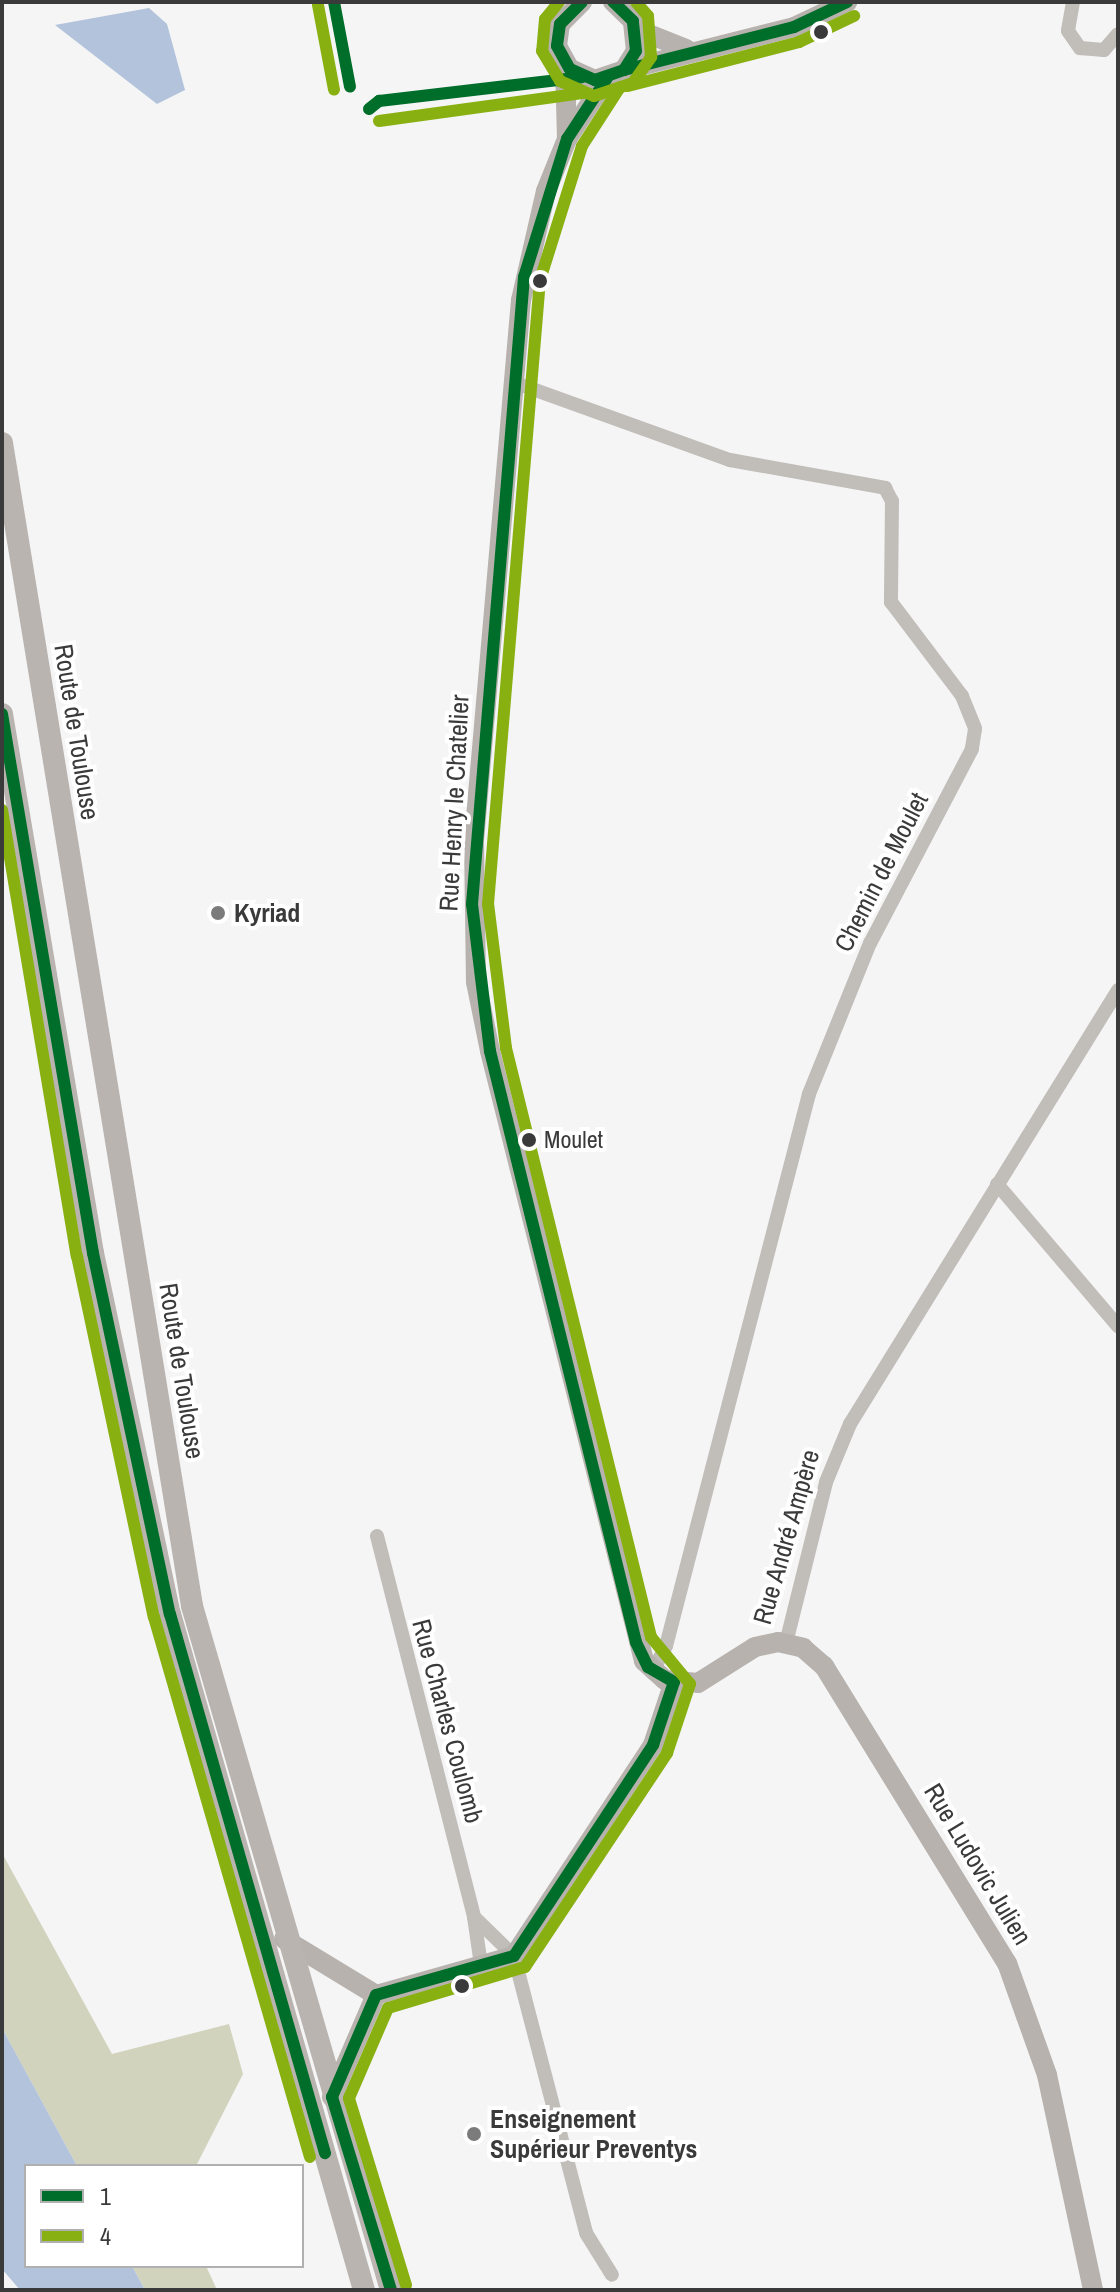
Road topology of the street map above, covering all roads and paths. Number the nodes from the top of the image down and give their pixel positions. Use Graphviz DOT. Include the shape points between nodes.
graph roads {
  1 [pos="582,2"];
  2 [pos="847,2"];
  3 [pos="1073,2"];
  4 [pos="627,12"];
  5 [pos="1118,34"];
  6 [pos="686,49"];
  7 [pos="565,63"];
  8 [pos="616,74"];
  9 [pos="567,139"];
  10 [pos="513,382"];
  11 [pos="2,443"];
  12 [pos="2,714"];
  13 [pos="1118,990"];
  14 [pos="997,1184"];
  15 [pos="1118,1326"];
  16 [pos="377,1536"];
  17 [pos="786,1643"];
  18 [pos="652,1672"];
  19 [pos="674,1682"];
  20 [pos="474,1917"];
  21 [pos="284,1939"];
  22 [pos="514,1956"];
  23 [pos="481,1965"];
  24 [pos="376,1995"];
  25 [pos="332,2097"];
  26 [pos="612,2275"];
  27 [pos="364,2290"];
  28 [pos="391,2290"];
  29 [pos="1093,2290"];
  1 -- 7 [label="main road, Rue Henry le Chatelier" via="560,24"];
  2 -- 6 [label="main road" via="794,27"];
  3 -- 5 [label="street" via="1068,31 1080,48 1104,50"];
  4 -- 6 [label="main road"];
  4 -- 8 [label="main road, Rue Henry le Chatelier" via="636,51"];
  6 -- 8 [label="main road"];
  7 -- 8 [label="main road" via="582,77"];
  7 -- 9 [label="main road, Rue Henry le Chatelier"];
  8 -- 9 [label="main road, Rue Henry le Chatelier"];
  9 -- 10 [label="main road, Rue Henry le Chatelier" via="530,248"];
  10 -- 18 [label="main road, Rue Henry le Chatelier" via="474,840 476,982 636,1642"];
  10 -- 18 [label="street, Chemin de Moulet" via="730,460 885,488 892,513 891,602 962,696 975,729 972,749 870,943 809,1094 666,1646"];
  11 -- 21 [label="main road, Route de Toulouse" via="192,1606"];
  12 -- 27 [label="main road" via="93,1253 170,1614"];
  13 -- 14 [label="street, Rue André Ampère"];
  14 -- 15 [label="street"];
  14 -- 17 [label="street, Rue André Ampère" via="850,1424 826,1482"];
  16 -- 20 [label="street, Rue Charles Coulomb"];
  17 -- 19 [label="main road, Rue André Ampère" via="755,1647 707,1680"];
  17 -- 29 [label="main road, Rue Ludovic Julien" via="824,1666 1007,1963 1047,2075"];
  18 -- 19 [label="main road"];
  19 -- 22 [label="main road" via="653,1745"];
  20 -- 22 [label="street"];
  20 -- 23 [label="street, Rue Charles Coulomb"];
  21 -- 24 [label="main road"];
  21 -- 25 [label="main road, Route de Toulouse"];
  22 -- 23 [label="main road"];
  22 -- 26 [label="street" via="586,2233"];
  23 -- 24 [label="main road"];
  24 -- 25 [label="main road"];
  25 -- 28 [label="main road, Route de Toulouse"];
}
